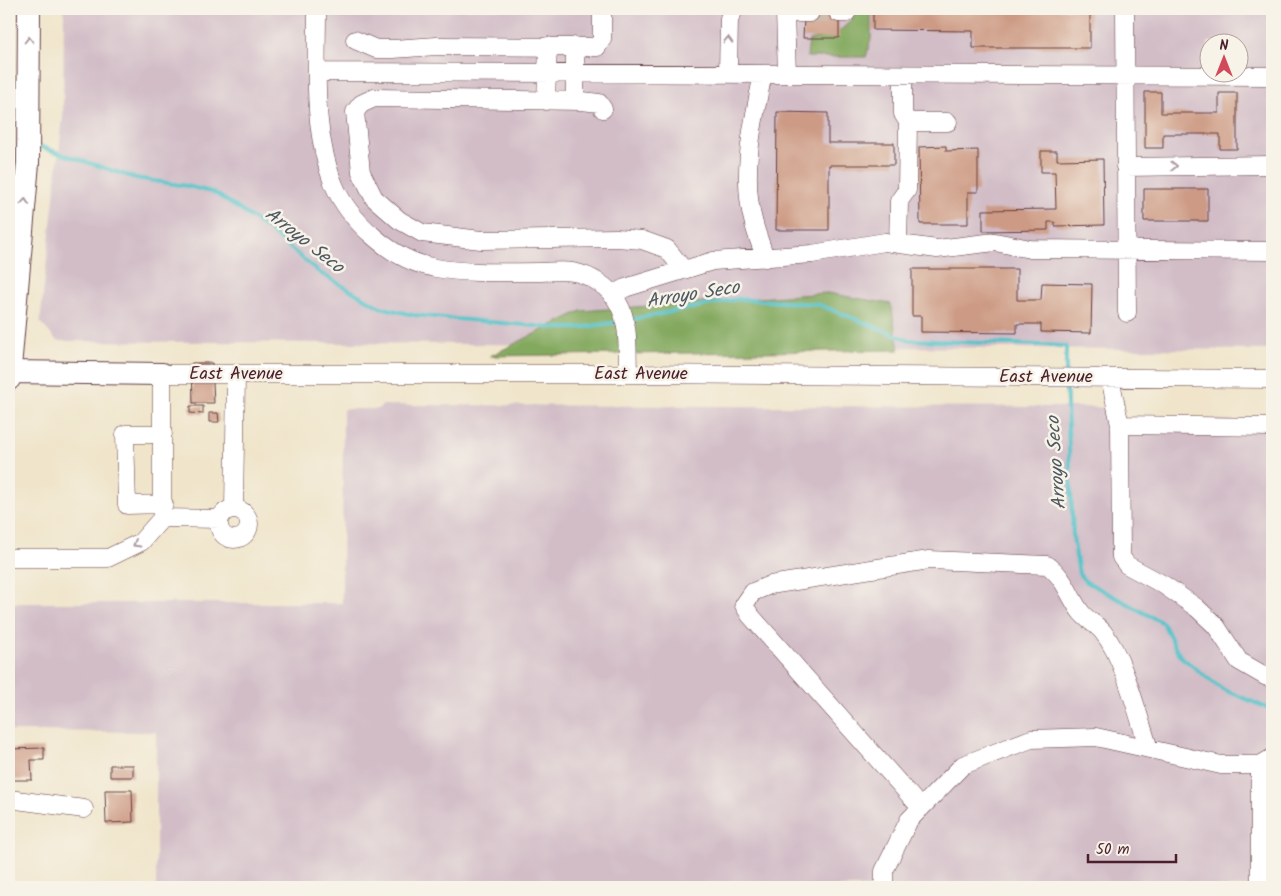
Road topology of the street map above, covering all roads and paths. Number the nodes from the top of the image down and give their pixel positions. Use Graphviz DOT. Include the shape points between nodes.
graph roads {
  1 [pos="29,9"];
  2 [pos="317,9"];
  3 [pos="602,9"];
  4 [pos="735,9"];
  5 [pos="1125,9"];
  6 [pos="810,13"];
  7 [pos="355,40"];
  8 [pos="437,46"];
  9 [pos="464,46"];
  10 [pos="548,46"];
  11 [pos="575,46"];
  12 [pos="317,72"];
  13 [pos="437,73"];
  14 [pos="464,73"];
  15 [pos="548,73"];
  16 [pos="575,73"];
  17 [pos="728,74"];
  18 [pos="763,74"];
  19 [pos="787,74"];
  20 [pos="903,74"];
  21 [pos="1125,75"];
  22 [pos="1272,76"];
  23 [pos="437,99"];
  24 [pos="464,99"];
  25 [pos="546,100"];
  26 [pos="575,101"];
  27 [pos="603,109"];
  28 [pos="908,122"];
  29 [pos="948,122"];
  30 [pos="1272,165"];
  31 [pos="1125,167"];
  32 [pos="898,244"];
  33 [pos="1126,251"];
  34 [pos="1272,251"];
  35 [pos="765,258"];
  36 [pos="684,270"];
  37 [pos="612,295"];
  38 [pos="1126,313"];
  39 [pos="9,374"];
  40 [pos="162,374"];
  41 [pos="236,374"];
  42 [pos="628,374"];
  43 [pos="1110,378"];
  44 [pos="1272,379"];
  45 [pos="1120,425"];
  46 [pos="1272,426"];
  47 [pos="163,434"];
  48 [pos="163,511"];
  49 [pos="9,558"];
  50 [pos="1272,678"];
  51 [pos="1149,749"];
  52 [pos="1266,762"];
  53 [pos="9,799"];
  54 [pos="1266,803"];
  55 [pos="921,808"];
  56 [pos="84,809"];
  57 [pos="884,887"];
  58 [pos="1260,887"];
  39 -- 1 [label="main road, one-way" via="28,163"];
  2 -- 12 [label="street"];
  3 -- 11 [label="street" via="602,39 597,47"];
  17 -- 4 [label="street, one-way" via="729,18"];
  5 -- 21 [label="street"];
  6 -- 19 [label="street" via="785,13"];
  7 -- 8 [label="street" via="380,49"];
  8 -- 9 [label="street"];
  8 -- 13 [label="street"];
  9 -- 10 [label="street"];
  9 -- 14 [label="street"];
  10 -- 11 [label="street"];
  10 -- 15 [label="street"];
  11 -- 16 [label="street"];
  12 -- 13 [label="street"];
  12 -- 37 [label="street" via="324,155 335,187 359,225 386,247 407,260 435,268 470,272 572,272 589,277"];
  13 -- 14 [label="street"];
  13 -- 23 [label="street"];
  14 -- 15 [label="street"];
  14 -- 24 [label="street"];
  15 -- 16 [label="street"];
  15 -- 25 [label="street"];
  16 -- 17 [label="street"];
  16 -- 26 [label="street"];
  17 -- 18 [label="street"];
  18 -- 19 [label="street"];
  18 -- 35 [label="street" via="751,131 749,185 754,223"];
  19 -- 20 [label="street"];
  20 -- 21 [label="street"];
  20 -- 28 [label="street" via="903,114"];
  21 -- 22 [label="street"];
  21 -- 31 [label="street"];
  23 -- 24 [label="street"];
  23 -- 36 [label="street" via="374,98 361,104 355,112 361,172 374,198 399,220 422,233 481,240 642,240 666,249"];
  24 -- 25 [label="street"];
  25 -- 26 [label="street"];
  26 -- 27 [label="street" via="599,104"];
  28 -- 29 [label="street"];
  28 -- 32 [label="street" via="907,190 899,202"];
  31 -- 30 [label="street, one-way"];
  31 -- 33 [label="street"];
  32 -- 33 [label="street" via="936,249 996,242 1030,249"];
  32 -- 35 [label="street" via="876,243"];
  33 -- 34 [label="street"];
  33 -- 38 [label="street"];
  35 -- 36 [label="street" via="728,258"];
  36 -- 37 [label="street"];
  37 -- 42 [label="street" via="624,316"];
  39 -- 40 [label="main road, East Avenue"];
  40 -- 41 [label="street, East Avenue"];
  40 -- 47 [label="street"];
  41 -- 42 [label="street, East Avenue"];
  41 -- 48 [label="street" via="227,514"];
  42 -- 43 [label="street, East Avenue"];
  43 -- 44 [label="street, East Avenue"];
  43 -- 45 [label="street"];
  45 -- 46 [label="street"];
  45 -- 50 [label="street" via="1122,557 1127,565 1164,585 1196,608 1216,626 1239,661"];
  47 -- 48 [label="street"];
  47 -- 48 [label="street" via="125,434 127,504"];
  48 -- 49 [label="street, one-way" via="141,542 108,558"];
  51 -- 52 [label="street" via="1221,766"];
  51 -- 55 [label="street" via="1096,737 1031,738 963,765"];
  51 -- 55 [label="street" via="1125,678 1103,631 1082,613 1047,565 930,560 770,585 753,592 744,605 750,616"];
  52 -- 54 [label="street"];
  53 -- 56 [label="street"];
  54 -- 58 [label="street"];
  55 -- 57 [label="street" via="909,820 884,871"];
}
